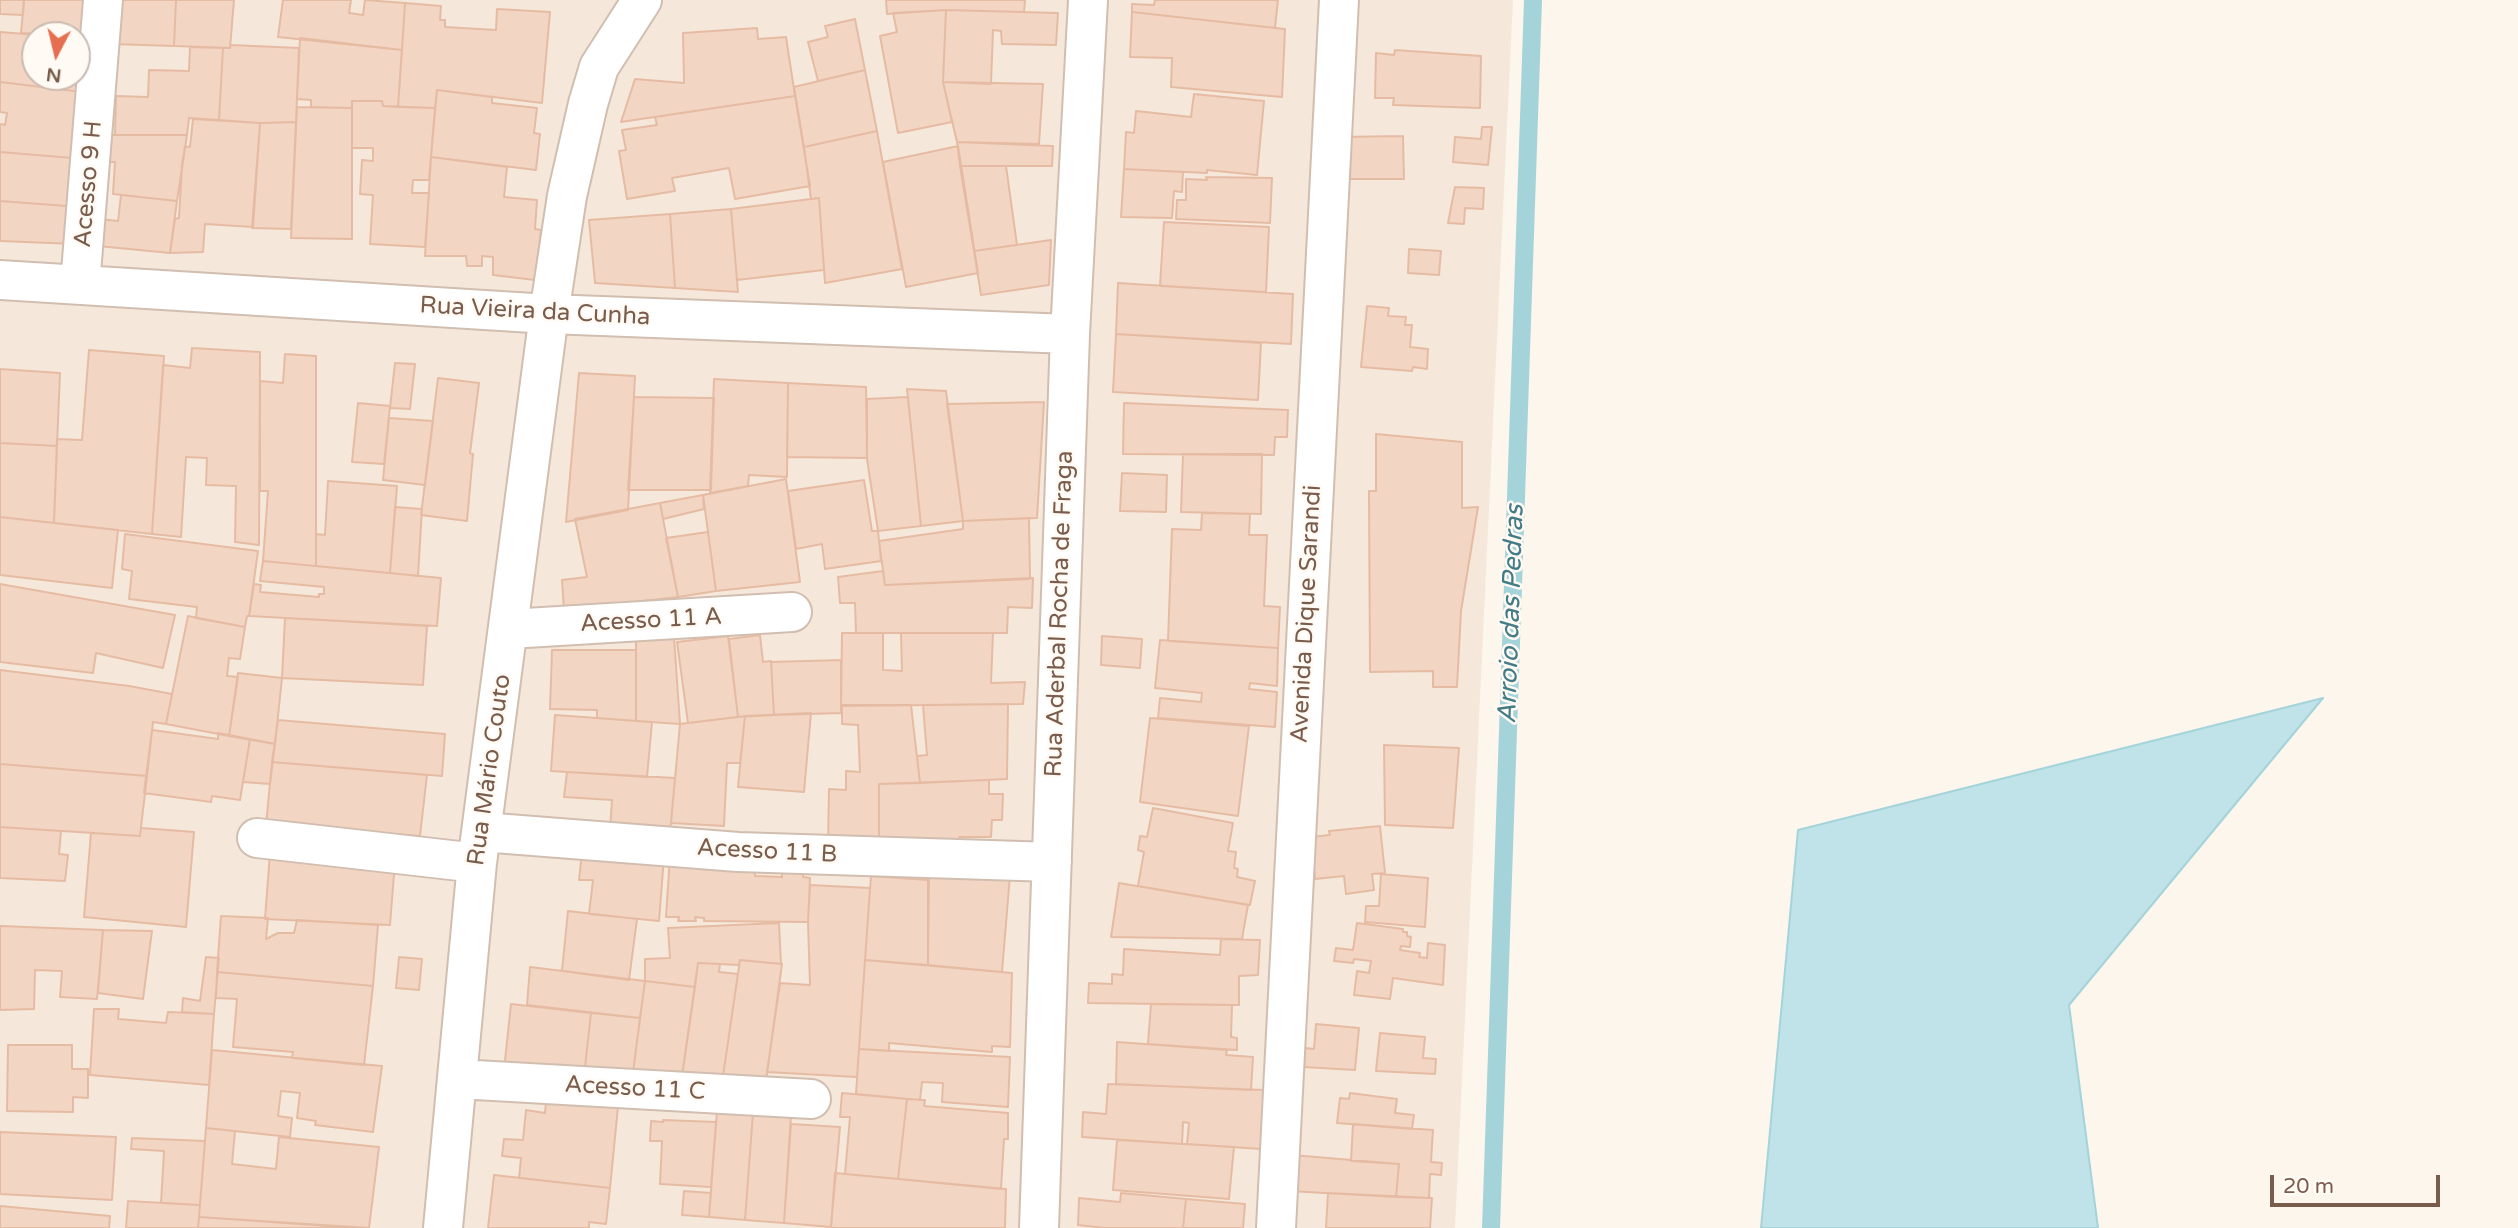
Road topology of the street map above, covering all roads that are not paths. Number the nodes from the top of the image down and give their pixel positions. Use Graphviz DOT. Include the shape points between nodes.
graph roads {
  1 [pos="103,0"];
  2 [pos="642,0"];
  3 [pos="1088,0"];
  4 [pos="1339,0"];
  5 [pos="0,279"];
  6 [pos="80,285"];
  7 [pos="549,314"];
  8 [pos="1070,334"];
  9 [pos="792,612"];
  10 [pos="509,629"];
  11 [pos="257,838"];
  12 [pos="480,848"];
  13 [pos="1052,862"];
  14 [pos="458,1079"];
  15 [pos="811,1099"];
  16 [pos="443,1228"];
  17 [pos="1039,1228"];
  18 [pos="1276,1228"];
  1 -- 6 [label="street, Acesso 9 H"];
  2 -- 7 [label="street, Rua Mário Couto" via="599,66 567,196"];
  3 -- 8 [label="street, Rua Aderbal Rocha de Fraga"];
  4 -- 18 [label="street, Avenida Dique Sarandi"];
  5 -- 6 [label="street, Rua Vieira da Cunha"];
  6 -- 7 [label="street, Rua Vieira da Cunha"];
  7 -- 8 [label="street, Rua Vieira da Cunha"];
  7 -- 10 [label="street, Rua Mário Couto"];
  8 -- 13 [label="street, Rua Aderbal Rocha de Fraga"];
  9 -- 10 [label="street, Acesso 11 A"];
  10 -- 12 [label="street, Rua Mário Couto"];
  11 -- 12 [label="street"];
  12 -- 13 [label="street, Acesso 11 B"];
  12 -- 14 [label="street, Rua Mário Couto"];
  13 -- 17 [label="street, Rua Aderbal Rocha de Fraga"];
  14 -- 15 [label="street, Acesso 11 C"];
  14 -- 16 [label="street, Rua Mário Couto"];
}
